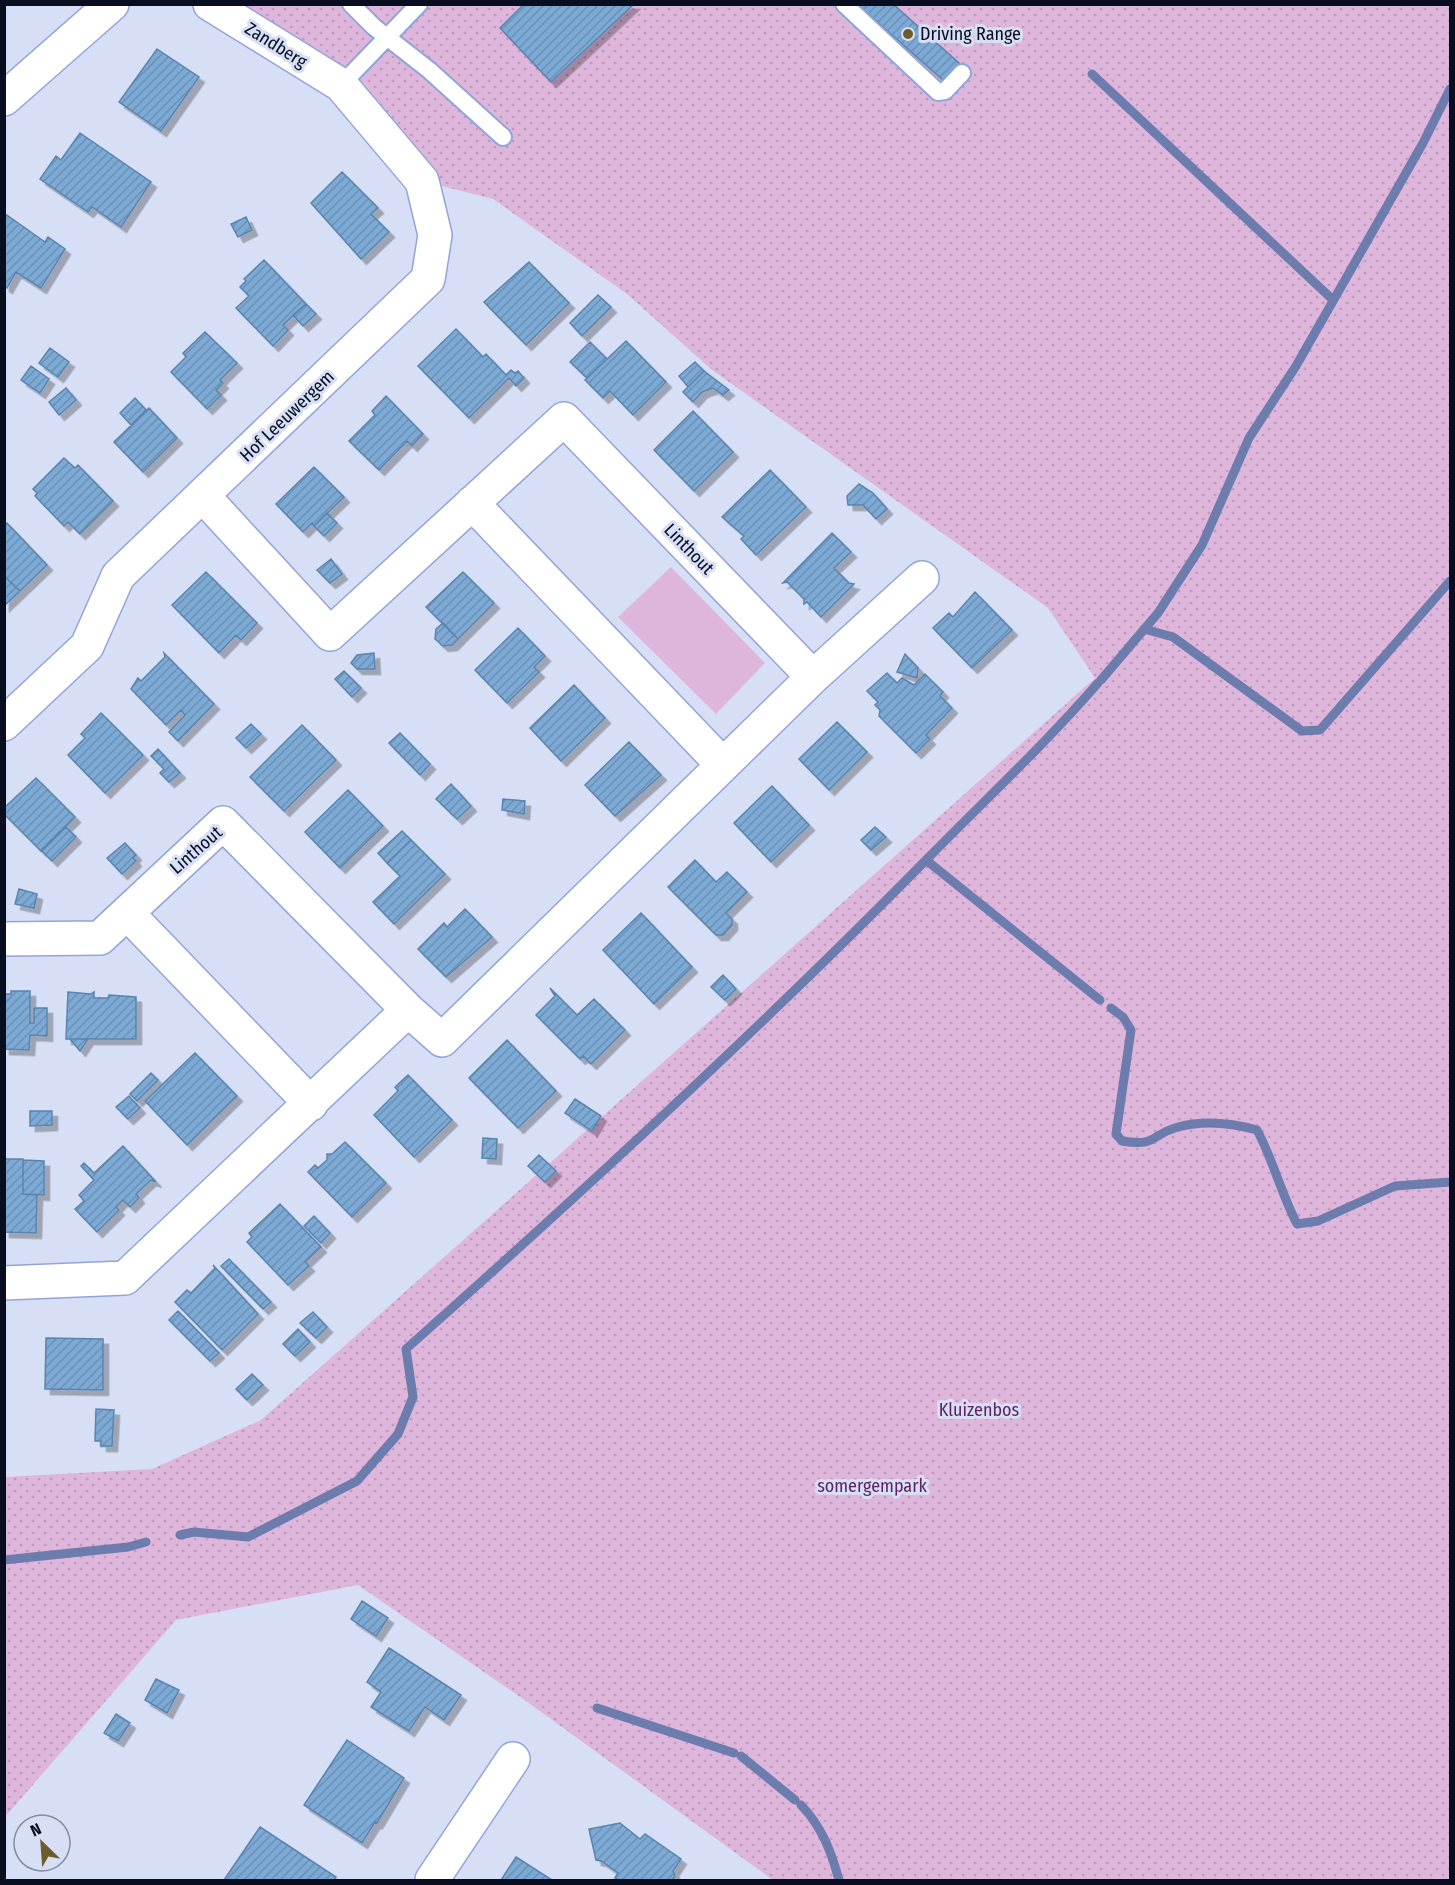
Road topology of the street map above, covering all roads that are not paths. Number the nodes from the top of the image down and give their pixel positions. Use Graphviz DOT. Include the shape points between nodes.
graph roads {
  1 [pos="112,4"];
  2 [pos="210,4"];
  3 [pos="351,4"];
  4 [pos="419,4"];
  5 [pos="844,4"];
  6 [pos="387,38"];
  7 [pos="962,74"];
  8 [pos="341,85"];
  9 [pos="4,99"];
  10 [pos="503,137"];
  11 [pos="204,497"];
  12 [pos="472,503"];
  13 [pos="922,578"];
  14 [pos="813,677"];
  15 [pos="4,724"];
  16 [pos="722,764"];
  17 [pos="128,914"];
  18 [pos="4,939"];
  19 [pos="408,1010"];
  20 [pos="310,1104"];
  21 [pos="4,1283"];
  22 [pos="513,1759"];
  23 [pos="432,1881"];
  1 -- 9 [label="street"];
  2 -- 8 [label="street, Zandberg"];
  3 -- 6 [label="lane"];
  4 -- 6 [label="lane"];
  5 -- 7 [label="lane" via="938,92 945,91"];
  6 -- 8 [label="lane"];
  6 -- 10 [label="lane"];
  8 -- 11 [label="street, Hof Leeuwergem" via="422,181 435,236 428,279"];
  11 -- 12 [label="street, Linthout" via="330,634"];
  11 -- 15 [label="street, Hof Leeuwergem" via="118,576 87,646"];
  12 -- 14 [label="street, Linthout" via="564,419"];
  12 -- 16 [label="street"];
  13 -- 14 [label="street"];
  14 -- 16 [label="street, Linthout"];
  16 -- 19 [label="street, Linthout" via="442,1040"];
  17 -- 18 [label="street, Linthout" via="100,938"];
  17 -- 19 [label="street, Linthout" via="223,823"];
  17 -- 20 [label="street"];
  19 -- 20 [label="street"];
  20 -- 21 [label="street" via="125,1278"];
  22 -- 23 [label="street"];
}
